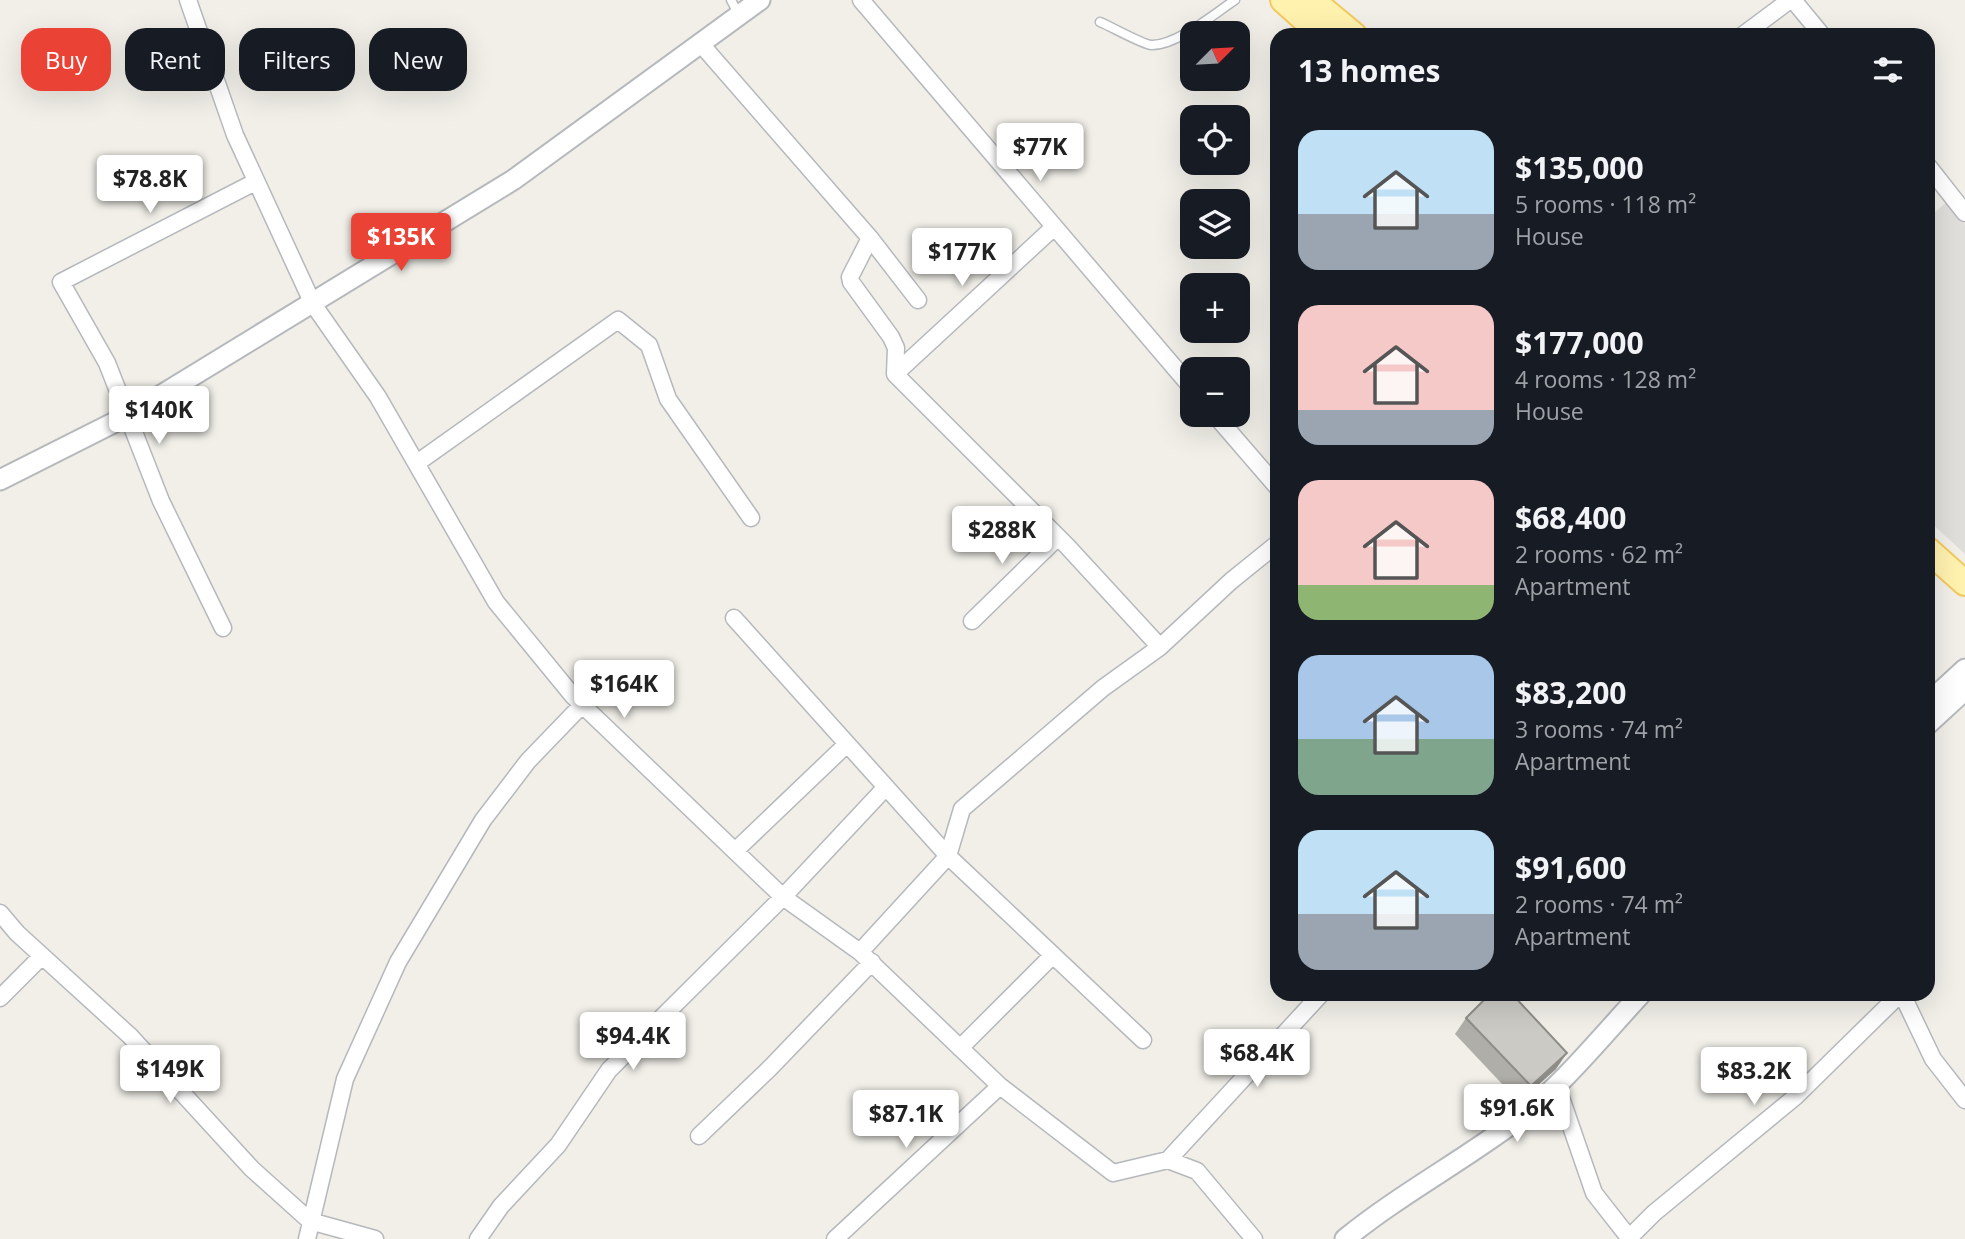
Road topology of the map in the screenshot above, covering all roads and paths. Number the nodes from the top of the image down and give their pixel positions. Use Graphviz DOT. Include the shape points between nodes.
graph roads {
  1 [pos="188,0"];
  2 [pos="760,0"];
  3 [pos="861,0"];
  4 [pos="1235,0"];
  5 [pos="1283,0"];
  6 [pos="1312,0"];
  7 [pos="1791,0"];
  8 [pos="735,8"];
  9 [pos="1100,22"];
  10 [pos="1314,28"];
  11 [pos="1346,28"];
  12 [pos="1753,28"];
  13 [pos="1816,28"];
  14 [pos="700,43"];
  15 [pos="1935,175"];
  16 [pos="255,182"];
  17 [pos="1965,213"];
  18 [pos="1054,228"];
  19 [pos="870,238"];
  20 [pos="918,300"];
  21 [pos="313,304"];
  22 [pos="895,374"];
  23 [pos="1180,374"];
  24 [pos="127,416"];
  25 [pos="1225,427"];
  26 [pos="417,463"];
  27 [pos="1270,479"];
  28 [pos="0,480"];
  29 [pos="751,518"];
  30 [pos="1058,537"];
  31 [pos="1270,549"];
  32 [pos="1935,556"];
  33 [pos="1965,583"];
  34 [pos="734,618"];
  35 [pos="972,621"];
  36 [pos="223,628"];
  37 [pos="1160,647"];
  38 [pos="1965,669"];
  39 [pos="1965,690"];
  40 [pos="1935,697"];
  41 [pos="582,705"];
  42 [pos="1935,718"];
  43 [pos="847,744"];
  44 [pos="886,787"];
  45 [pos="735,851"];
  46 [pos="948,856"];
  47 [pos="783,897"];
  48 [pos="0,913"];
  49 [pos="1053,954"];
  50 [pos="42,956"];
  51 [pos="866,957"];
  52 [pos="0,998"];
  53 [pos="1315,1001"];
  54 [pos="1635,1001"];
  55 [pos="1894,1001"];
  56 [pos="1904,1001"];
  57 [pos="1143,1040"];
  58 [pos="960,1048"];
  59 [pos="1000,1086"];
  60 [pos="1557,1086"];
  61 [pos="1965,1100"];
  62 [pos="699,1136"];
  63 [pos="1168,1160"];
  64 [pos="310,1221"];
  65 [pos="1358,1236"];
  66 [pos="307,1239"];
  67 [pos="375,1239"];
  68 [pos="478,1239"];
  69 [pos="835,1239"];
  70 [pos="1254,1239"];
  71 [pos="1629,1239"];
  1 -- 16 [label="street"];
  2 -- 8 [label="street"];
  3 -- 18 [label="street"];
  4 -- 9 [label="lane" via="1187,32 1150,45"];
  5 -- 10 [label="main road"];
  6 -- 11 [label="main road"];
  7 -- 12 [label="street"];
  7 -- 13 [label="street"];
  8 -- 14 [label="street"];
  14 -- 19 [label="street"];
  14 -- 21 [label="street" via="513,180"];
  15 -- 17 [label="street"];
  16 -- 21 [label="street"];
  16 -- 24 [label="street" via="61,282 107,363"];
  18 -- 22 [label="street"];
  18 -- 23 [label="street"];
  19 -- 20 [label="street"];
  19 -- 22 [label="street" via="850,277 896,348"];
  21 -- 24 [label="street"];
  21 -- 26 [label="street"];
  22 -- 30 [label="street"];
  24 -- 28 [label="street"];
  24 -- 36 [label="street" via="161,501"];
  25 -- 27 [label="street"];
  26 -- 29 [label="street" via="618,320 649,345 668,399"];
  26 -- 41 [label="street" via="496,602"];
  30 -- 35 [label="street"];
  30 -- 37 [label="street"];
  31 -- 37 [label="street"];
  32 -- 33 [label="main road"];
  34 -- 43 [label="street"];
  37 -- 46 [label="street" via="1103,688 962,809"];
  38 -- 40 [label="street"];
  39 -- 42 [label="street"];
  41 -- 45 [label="street"];
  41 -- 64 [label="street" via="528,761 483,820 398,962 345,1079"];
  43 -- 44 [label="street"];
  43 -- 45 [label="street"];
  44 -- 46 [label="street"];
  44 -- 47 [label="street"];
  45 -- 47 [label="street"];
  46 -- 49 [label="street"];
  46 -- 51 [label="street"];
  47 -- 51 [label="street"];
  47 -- 68 [label="street" via="610,1070 558,1145 501,1206"];
  48 -- 50 [label="street"];
  49 -- 57 [label="street"];
  49 -- 58 [label="street"];
  50 -- 52 [label="street"];
  50 -- 64 [label="street" via="130,1036 252,1170"];
  51 -- 58 [label="street"];
  51 -- 62 [label="street" via="770,1068"];
  53 -- 63 [label="street"];
  54 -- 60 [label="street"];
  55 -- 71 [label="street" via="1795,1097 1654,1213"];
  56 -- 61 [label="street" via="1933,1059"];
  58 -- 59 [label="street"];
  59 -- 63 [label="street" via="1113,1173"];
  59 -- 69 [label="street"];
  60 -- 65 [label="street" via="1517,1120 1411,1190"];
  60 -- 71 [label="street" via="1594,1193"];
  63 -- 70 [label="street" via="1197,1171"];
  64 -- 66 [label="street"];
  64 -- 67 [label="street"];
}
